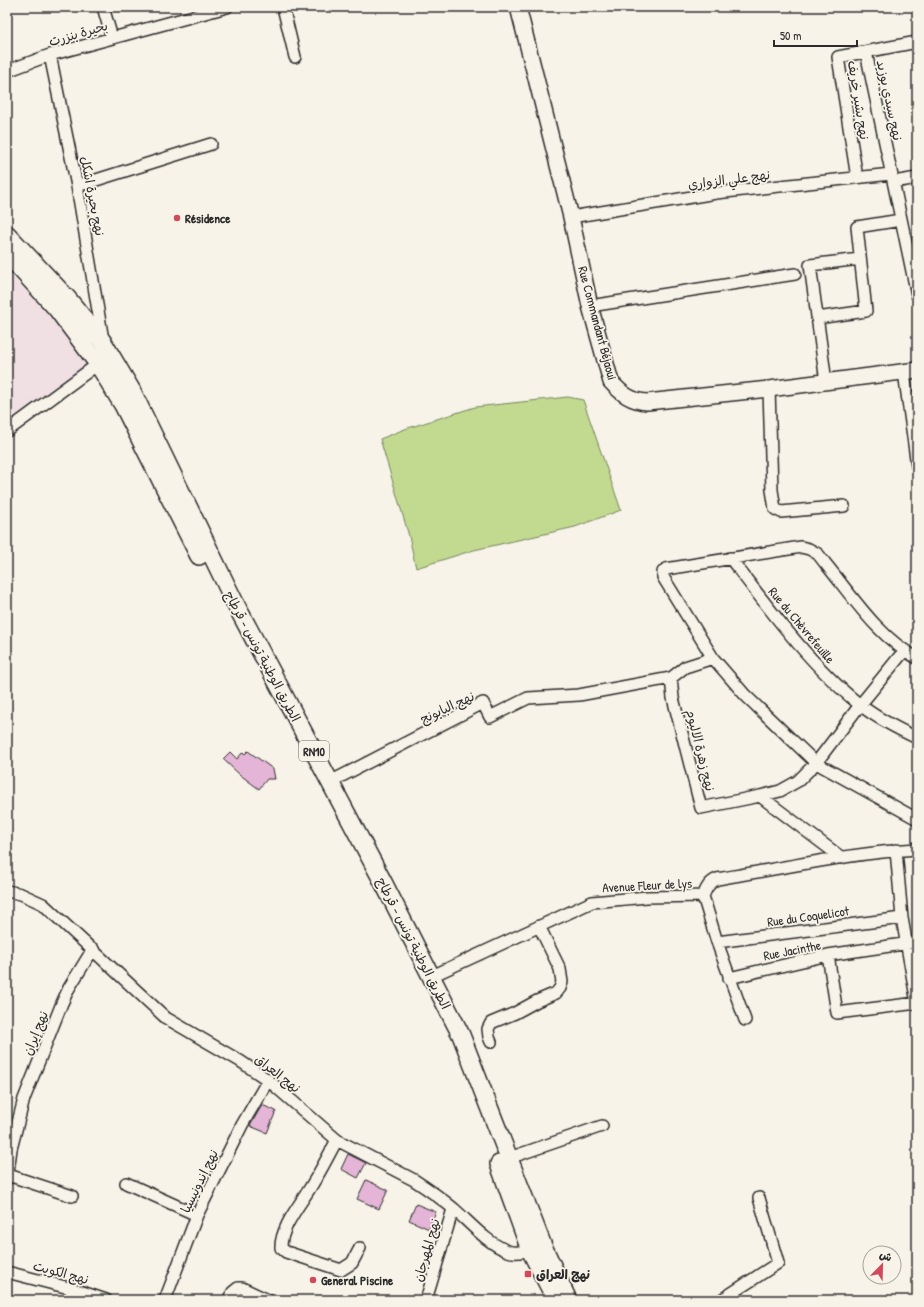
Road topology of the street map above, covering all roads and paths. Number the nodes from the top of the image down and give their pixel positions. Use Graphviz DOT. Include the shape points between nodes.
graph roads {
  1 [pos="103,7"];
  2 [pos="283,7"];
  3 [pos="518,7"];
  4 [pos="220,8"];
  5 [pos="112,38"];
  6 [pos="917,42"];
  7 [pos="866,52"];
  8 [pos="50,55"];
  9 [pos="295,58"];
  10 [pos="7,71"];
  11 [pos="211,144"];
  12 [pos="857,178"];
  13 [pos="893,178"];
  14 [pos="917,178"];
  15 [pos="77,186"];
  16 [pos="571,217"];
  17 [pos="901,220"];
  18 [pos="7,234"];
  19 [pos="7,254"];
  20 [pos="860,259"];
  21 [pos="795,274"];
  22 [pos="917,295"];
  23 [pos="590,306"];
  24 [pos="817,318"];
  25 [pos="103,342"];
  26 [pos="98,364"];
  27 [pos="910,371"];
  28 [pos="826,382"];
  29 [pos="769,389"];
  30 [pos="7,431"];
  31 [pos="917,466"];
  32 [pos="844,506"];
  33 [pos="730,558"];
  34 [pos="904,651"];
  35 [pos="713,658"];
  36 [pos="917,658"];
  37 [pos="671,678"];
  38 [pos="860,705"];
  39 [pos="917,738"];
  40 [pos="816,764"];
  41 [pos="330,782"];
  42 [pos="760,796"];
  43 [pos="917,819"];
  44 [pos="917,849"];
  45 [pos="896,850"];
  46 [pos="842,858"];
  47 [pos="7,891"];
  48 [pos="703,896"];
  49 [pos="902,918"];
  50 [pos="539,926"];
  51 [pos="717,942"];
  52 [pos="912,943"];
  53 [pos="93,949"];
  54 [pos="828,955"];
  55 [pos="432,976"];
  56 [pos="729,978"];
  57 [pos="745,1020"];
  58 [pos="491,1042"];
  59 [pos="268,1080"];
  60 [pos="602,1126"];
  61 [pos="337,1140"];
  62 [pos="9,1148"];
  63 [pos="509,1158"];
  64 [pos="8,1177"];
  65 [pos="126,1183"];
  66 [pos="72,1196"];
  67 [pos="759,1198"];
  68 [pos="453,1209"];
  69 [pos="197,1215"];
  70 [pos="360,1248"];
  71 [pos="536,1248"];
  72 [pos="7,1272"];
  73 [pos="73,1288"];
  74 [pos="70,1300"];
  75 [pos="106,1300"];
  76 [pos="165,1300"];
  77 [pos="228,1300"];
  78 [pos="268,1300"];
  79 [pos="426,1300"];
  80 [pos="556,1300"];
  81 [pos="568,1300"];
  82 [pos="721,1300"];
  1 -- 5 [label="street"];
  2 -- 9 [label="street"];
  3 -- 16 [label="street, Rue Commandant Béjaoui"];
  4 -- 5 [label="street, بحيرة بنزرت"];
  5 -- 8 [label="street, بحيرة بنزرت"];
  6 -- 7 [label="street, نهج بشير خريف"];
  7 -- 12 [label="street, نهج بشير خريف" via="838,56"];
  7 -- 13 [label="street, نهج سيدي بوزيد"];
  8 -- 10 [label="street, بحيرة بنزرت"];
  8 -- 15 [label="street, نهج بحيرة اشكل"];
  11 -- 15 [label="street"];
  12 -- 13 [label="street, نهج علي الزواري"];
  12 -- 16 [label="street, نهج علي الزواري" via="716,193"];
  13 -- 14 [label="street, نهج علي الزواري"];
  13 -- 17 [label="street, نهج سيدي بوزيد"];
  15 -- 25 [label="street, نهج بحيرة اشكل"];
  16 -- 23 [label="street, Rue Commandant Béjaoui"];
  17 -- 20 [label="street" via="857,227"];
  17 -- 22 [label="street, نهج سيدي بوزيد"];
  18 -- 25 [label="main road, الطريق الوطنية تونس - قرطاج / RN10" via="68,299"];
  19 -- 26 [label="main road, الطريق الوطنية تونس - قرطاج / RN10" via="57,309"];
  20 -- 24 [label="street" via="866,311"];
  20 -- 24 [label="street" via="810,265"];
  21 -- 23 [label="street"];
  23 -- 29 [label="street, Rue Commandant Béjaoui" via="611,382 629,398 647,402"];
  24 -- 28 [label="street"];
  25 -- 26 [label="street"];
  25 -- 41 [label="main road, الطريق الوطنية تونس - قرطاج / RN10" via="132,391 236,605"];
  26 -- 30 [label="street"];
  26 -- 71 [label="main road, الطريق الوطنية تونس - قرطاج / RN10" via="123,405 226,610 421,980 450,1039"];
  27 -- 28 [label="street, Rue Commandant Béjaoui"];
  27 -- 31 [label="street"];
  28 -- 29 [label="street, Rue Commandant Béjaoui"];
  29 -- 32 [label="street" via="772,490 775,509 781,512"];
  33 -- 34 [label="street" via="801,547 809,549 818,554 886,636"];
  33 -- 35 [label="street" via="666,569 663,572 663,577"];
  33 -- 38 [label="street, Rue du Chèvrefeuille" via="824,673"];
  34 -- 36 [label="street"];
  34 -- 38 [label="street"];
  35 -- 37 [label="street" via="685,667"];
  35 -- 40 [label="street" via="745,695"];
  37 -- 41 [label="street, نهج البابونج" via="579,695 528,698 490,717 483,703"];
  37 -- 42 [label="street, نهج زهرة الاليوم" via="673,698 701,808"];
  38 -- 39 [label="street, Rue du Chèvrefeuille"];
  38 -- 40 [label="street"];
  40 -- 42 [label="street" via="798,781 780,791"];
  40 -- 43 [label="street"];
  41 -- 55 [label="main road, الطريق الوطنية تونس - قرطاج / RN10"];
  42 -- 46 [label="street"];
  44 -- 45 [label="street, Avenue Fleur de lys"];
  45 -- 46 [label="street, Avenue Fleur de lys"];
  45 -- 49 [label="street"];
  46 -- 48 [label="street, Avenue Fleur de lys" via="718,879 707,886"];
  47 -- 53 [label="street, نهج العراق" via="43,904"];
  48 -- 50 [label="street, Avenue Fleur de lys" via="592,902"];
  48 -- 51 [label="street"];
  49 -- 51 [label="street, Rue du Coquelicot"];
  49 -- 52 [label="street"];
  50 -- 55 [label="street, Avenue Fleur de lys"];
  50 -- 58 [label="street" via="560,969 560,988 556,993 515,1014 491,1023 488,1029"];
  51 -- 56 [label="street"];
  52 -- 54 [label="street"];
  52 -- 54 [label="street, Rue Jacinthe" via="917,1003 837,1013"];
  53 -- 59 [label="street, نهج العراق" via="166,1018"];
  53 -- 62 [label="street, نهج إيران" via="62,1003 24,1099"];
  54 -- 56 [label="street, Rue Jacinthe"];
  55 -- 63 [label="main road, الطريق الوطنية تونس - قرطاج / RN10" via="461,1035"];
  56 -- 57 [label="street"];
  59 -- 61 [label="street, نهج العراق"];
  59 -- 69 [label="street, نهج إندونيسيا" via="242,1125"];
  60 -- 63 [label="street"];
  61 -- 68 [label="street, نهج العراق" via="414,1180"];
  61 -- 70 [label="street" via="282,1235 281,1248 286,1252 341,1270 352,1263"];
  62 -- 64 [label="street, نهج إيران"];
  63 -- 71 [label="main road, الطريق الوطنية تونس - قرطاج / RN10"];
  64 -- 66 [label="street"];
  65 -- 69 [label="street"];
  67 -- 82 [label="street" via="778,1263"];
  68 -- 71 [label="street, نهج العراق" via="500,1247 518,1252"];
  68 -- 79 [label="street, نهج المهرجان"];
  69 -- 76 [label="street, نهج إندونيسيا"];
  71 -- 80 [label="main road, الطريق الوطنية تونس - قرطاج / RN10"];
  71 -- 81 [label="main road, الطريق الوطنية تونس - قرطاج / RN10"];
  72 -- 73 [label="street, نهج الكويت"];
  73 -- 74 [label="street"];
  73 -- 75 [label="street, نهج الكويت"];
  77 -- 78 [label="street" via="233,1292 242,1288"];
}
